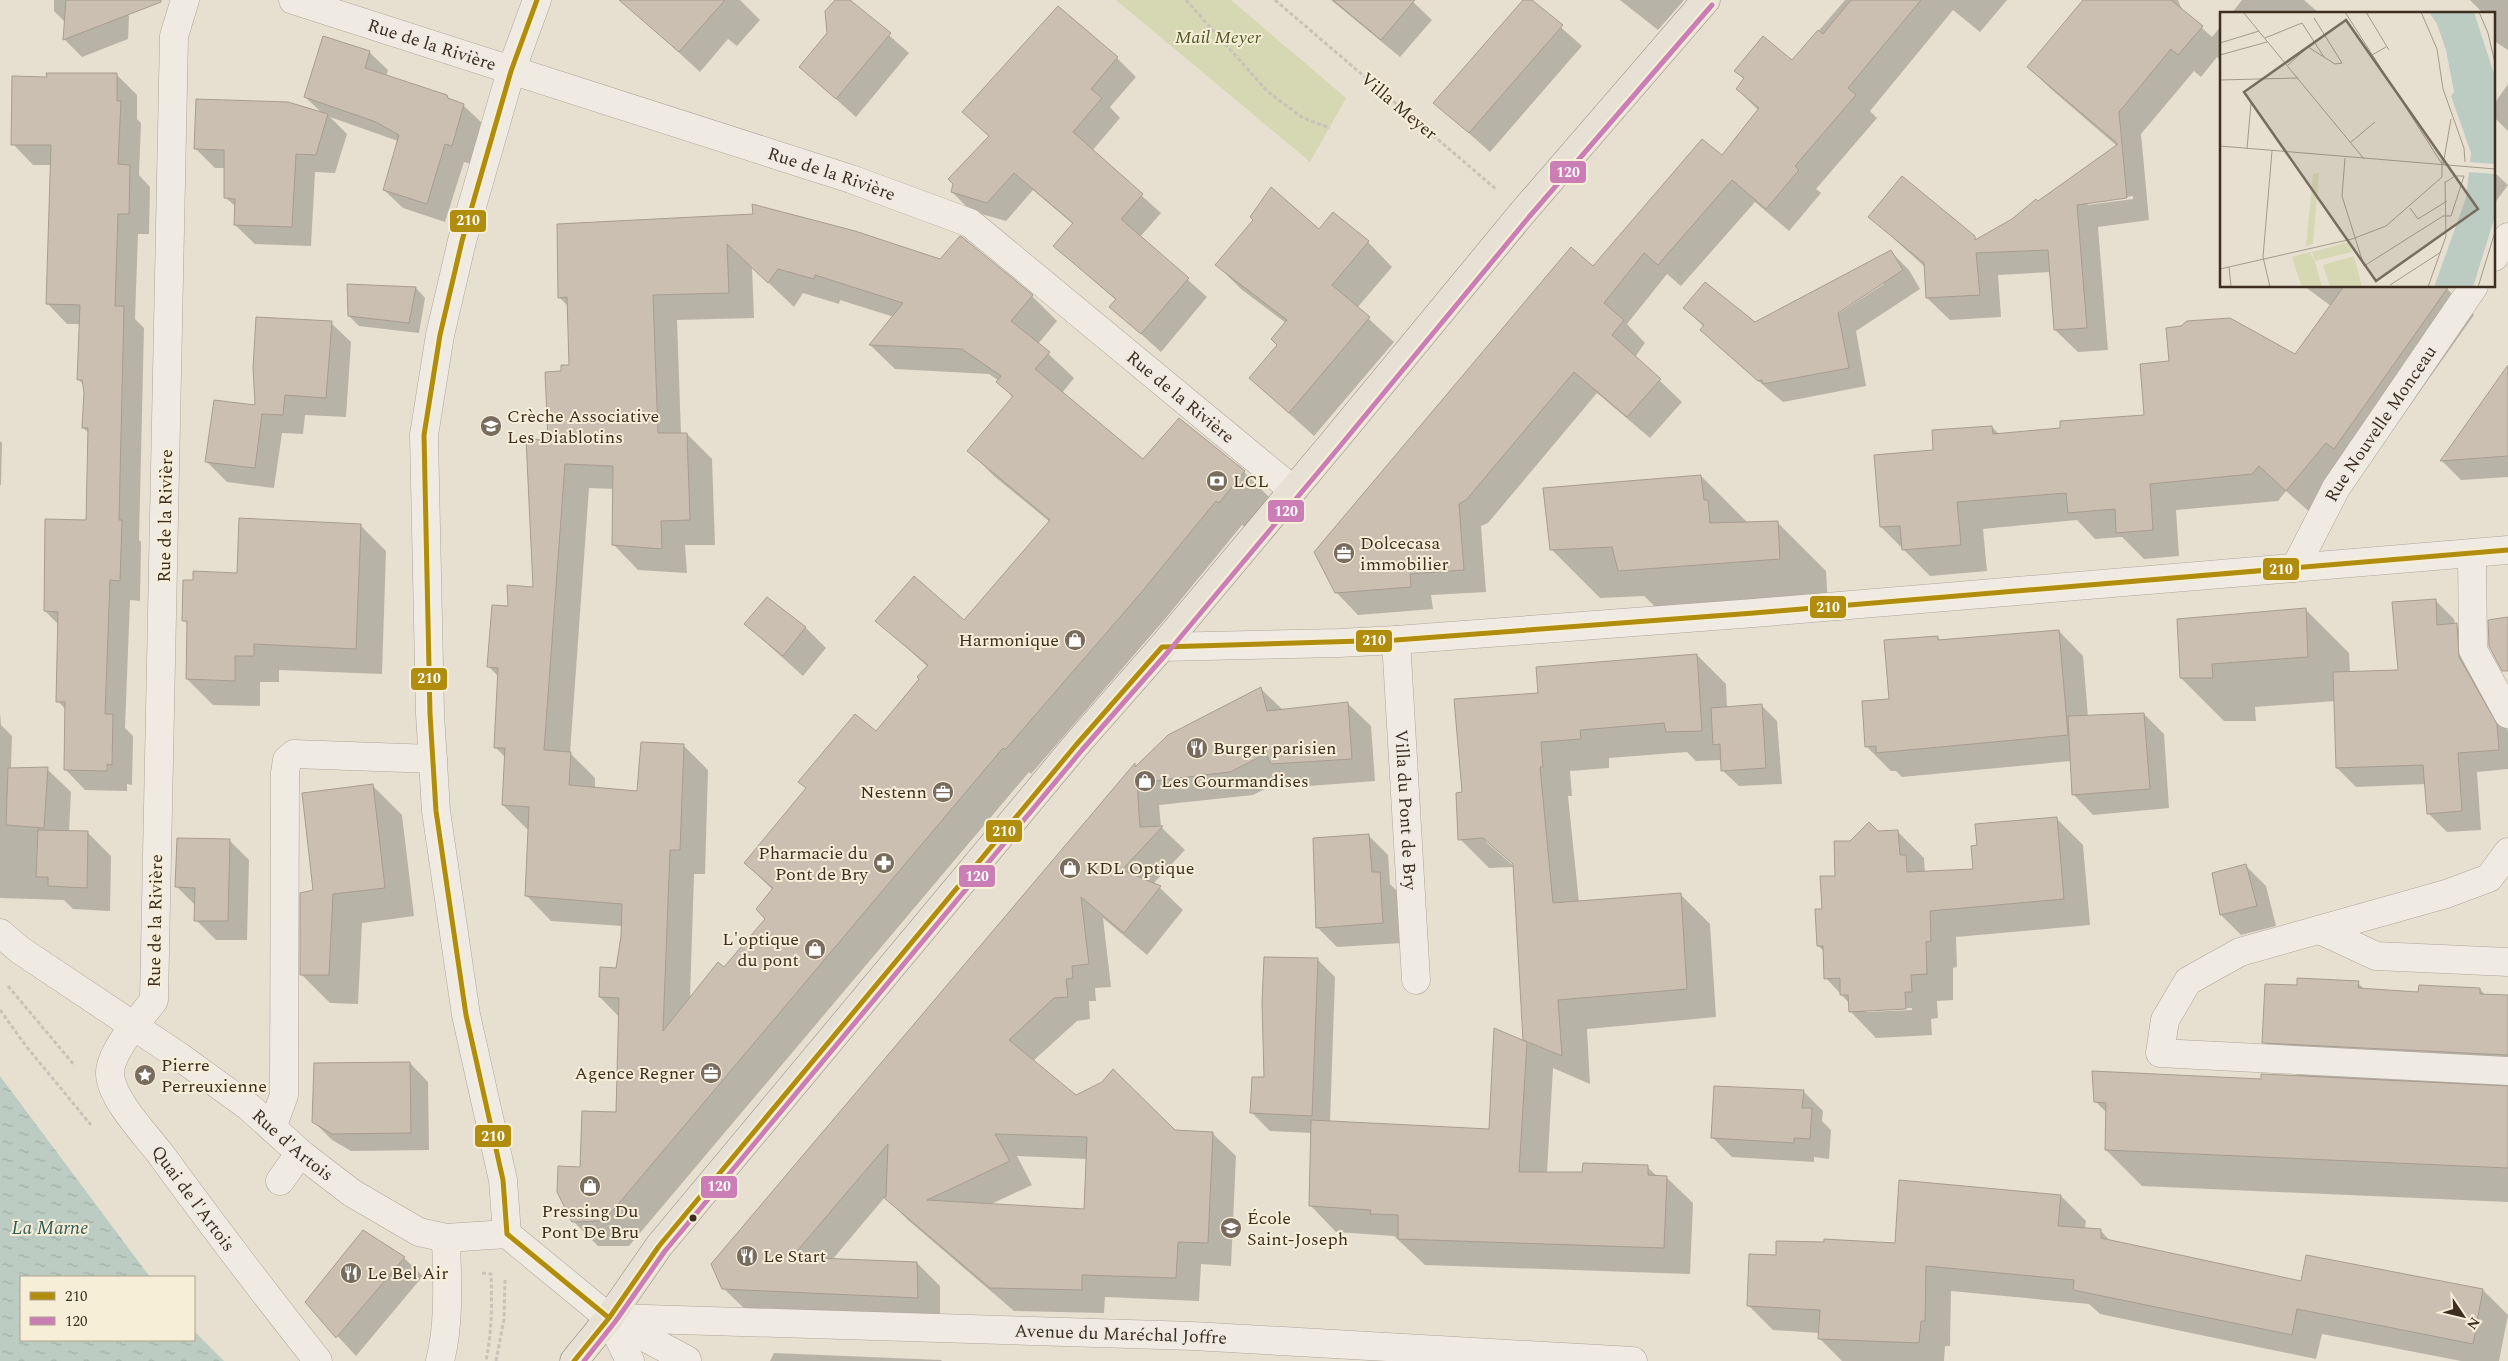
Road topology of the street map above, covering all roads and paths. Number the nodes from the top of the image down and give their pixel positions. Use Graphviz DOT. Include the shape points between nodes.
graph roads {
  1 [pos="185,0"];
  2 [pos="293,0"];
  3 [pos="537,0"];
  4 [pos="1186,0"];
  5 [pos="1275,0"];
  6 [pos="1706,0"];
  7 [pos="510,71"];
  8 [pos="1330,128"];
  9 [pos="1523,212"];
  10 [pos="2508,237"];
  11 [pos="2496,254"];
  12 [pos="2473,288"];
  13 [pos="1293,490"];
  14 [pos="2508,550"];
  15 [pos="2472,554"];
  16 [pos="2295,568"];
  17 [pos="1396,640"];
  18 [pos="1162,647"];
  19 [pos="2508,714"];
  20 [pos="433,759"];
  21 [pos="2508,852"];
  22 [pos="2320,930"];
  23 [pos="0,934"];
  24 [pos="2508,962"];
  25 [pos="1416,980"];
  26 [pos="6,984"];
  27 [pos="135,1027"];
  28 [pos="2508,1071"];
  29 [pos="82,1074"];
  30 [pos="272,1128"];
  31 [pos="300,1153"];
  32 [pos="280,1181"];
  33 [pos="507,1234"];
  34 [pos="446,1238"];
  35 [pos="609,1318"];
  36 [pos="687,1360"];
  37 [pos="318,1361"];
  38 [pos="440,1361"];
  39 [pos="496,1361"];
  40 [pos="574,1361"];
  41 [pos="630,1361"];
  42 [pos="1634,1361"];
  1 -- 27 [label="street, Rue de la Rivière" via="174,36 154,1000"];
  2 -- 7 [label="street, Rue de la Rivière"];
  3 -- 7 [label="street"];
  4 -- 8 [label="path" via="1267,91 1303,118"];
  5 -- 9 [label="path, Villa Meyer"];
  6 -- 9 [label="main road"];
  7 -- 13 [label="street, Rue de la Rivière" via="850,179 970,223"];
  7 -- 20 [label="street" via="462,241 440,335 424,435"];
  9 -- 13 [label="main road"];
  10 -- 11 [label="street"];
  12 -- 16 [label="street, Rue Nouvelle Monceau" via="2336,488"];
  13 -- 18 [label="main road"];
  14 -- 15 [label="street"];
  15 -- 16 [label="street"];
  15 -- 19 [label="street" via="2473,650"];
  16 -- 17 [label="street"];
  17 -- 18 [label="street"];
  17 -- 25 [label="street, Villa du Pont de Bry"];
  18 -- 35 [label="main road" via="1076,745 659,1246"];
  20 -- 30 [label="street" via="294,754 287,760 283,898 284,1095"];
  20 -- 33 [label="street" via="436,811 466,1016 503,1180"];
  21 -- 22 [label="street" via="2489,878 2446,894"];
  22 -- 24 [label="street" via="2376,956"];
  22 -- 28 [label="street" via="2240,952 2188,981 2165,1020 2160,1053"];
  23 -- 27 [label="street, Rue d'Artois"];
  26 -- 29 [label="path"];
  27 -- 30 [label="street, Rue d'Artois" via="249,1107"];
  27 -- 37 [label="street, Quai de l'Artois" via="113,1056 110,1074 114,1092 240,1251"];
  30 -- 31 [label="street, Rue d'Artois"];
  31 -- 32 [label="street"];
  31 -- 34 [label="street, Rue d'Artois" via="352,1193 419,1232"];
  33 -- 34 [label="street, Rue d'Artois"];
  33 -- 35 [label="street"];
  33 -- 39 [label="path" via="504,1320"];
  34 -- 38 [label="street" via="447,1305"];
  35 -- 36 [label="street"];
  35 -- 40 [label="main road"];
  35 -- 41 [label="street"];
  35 -- 42 [label="street, Avenue du Maréchal Joffre" via="1193,1336"];
}
